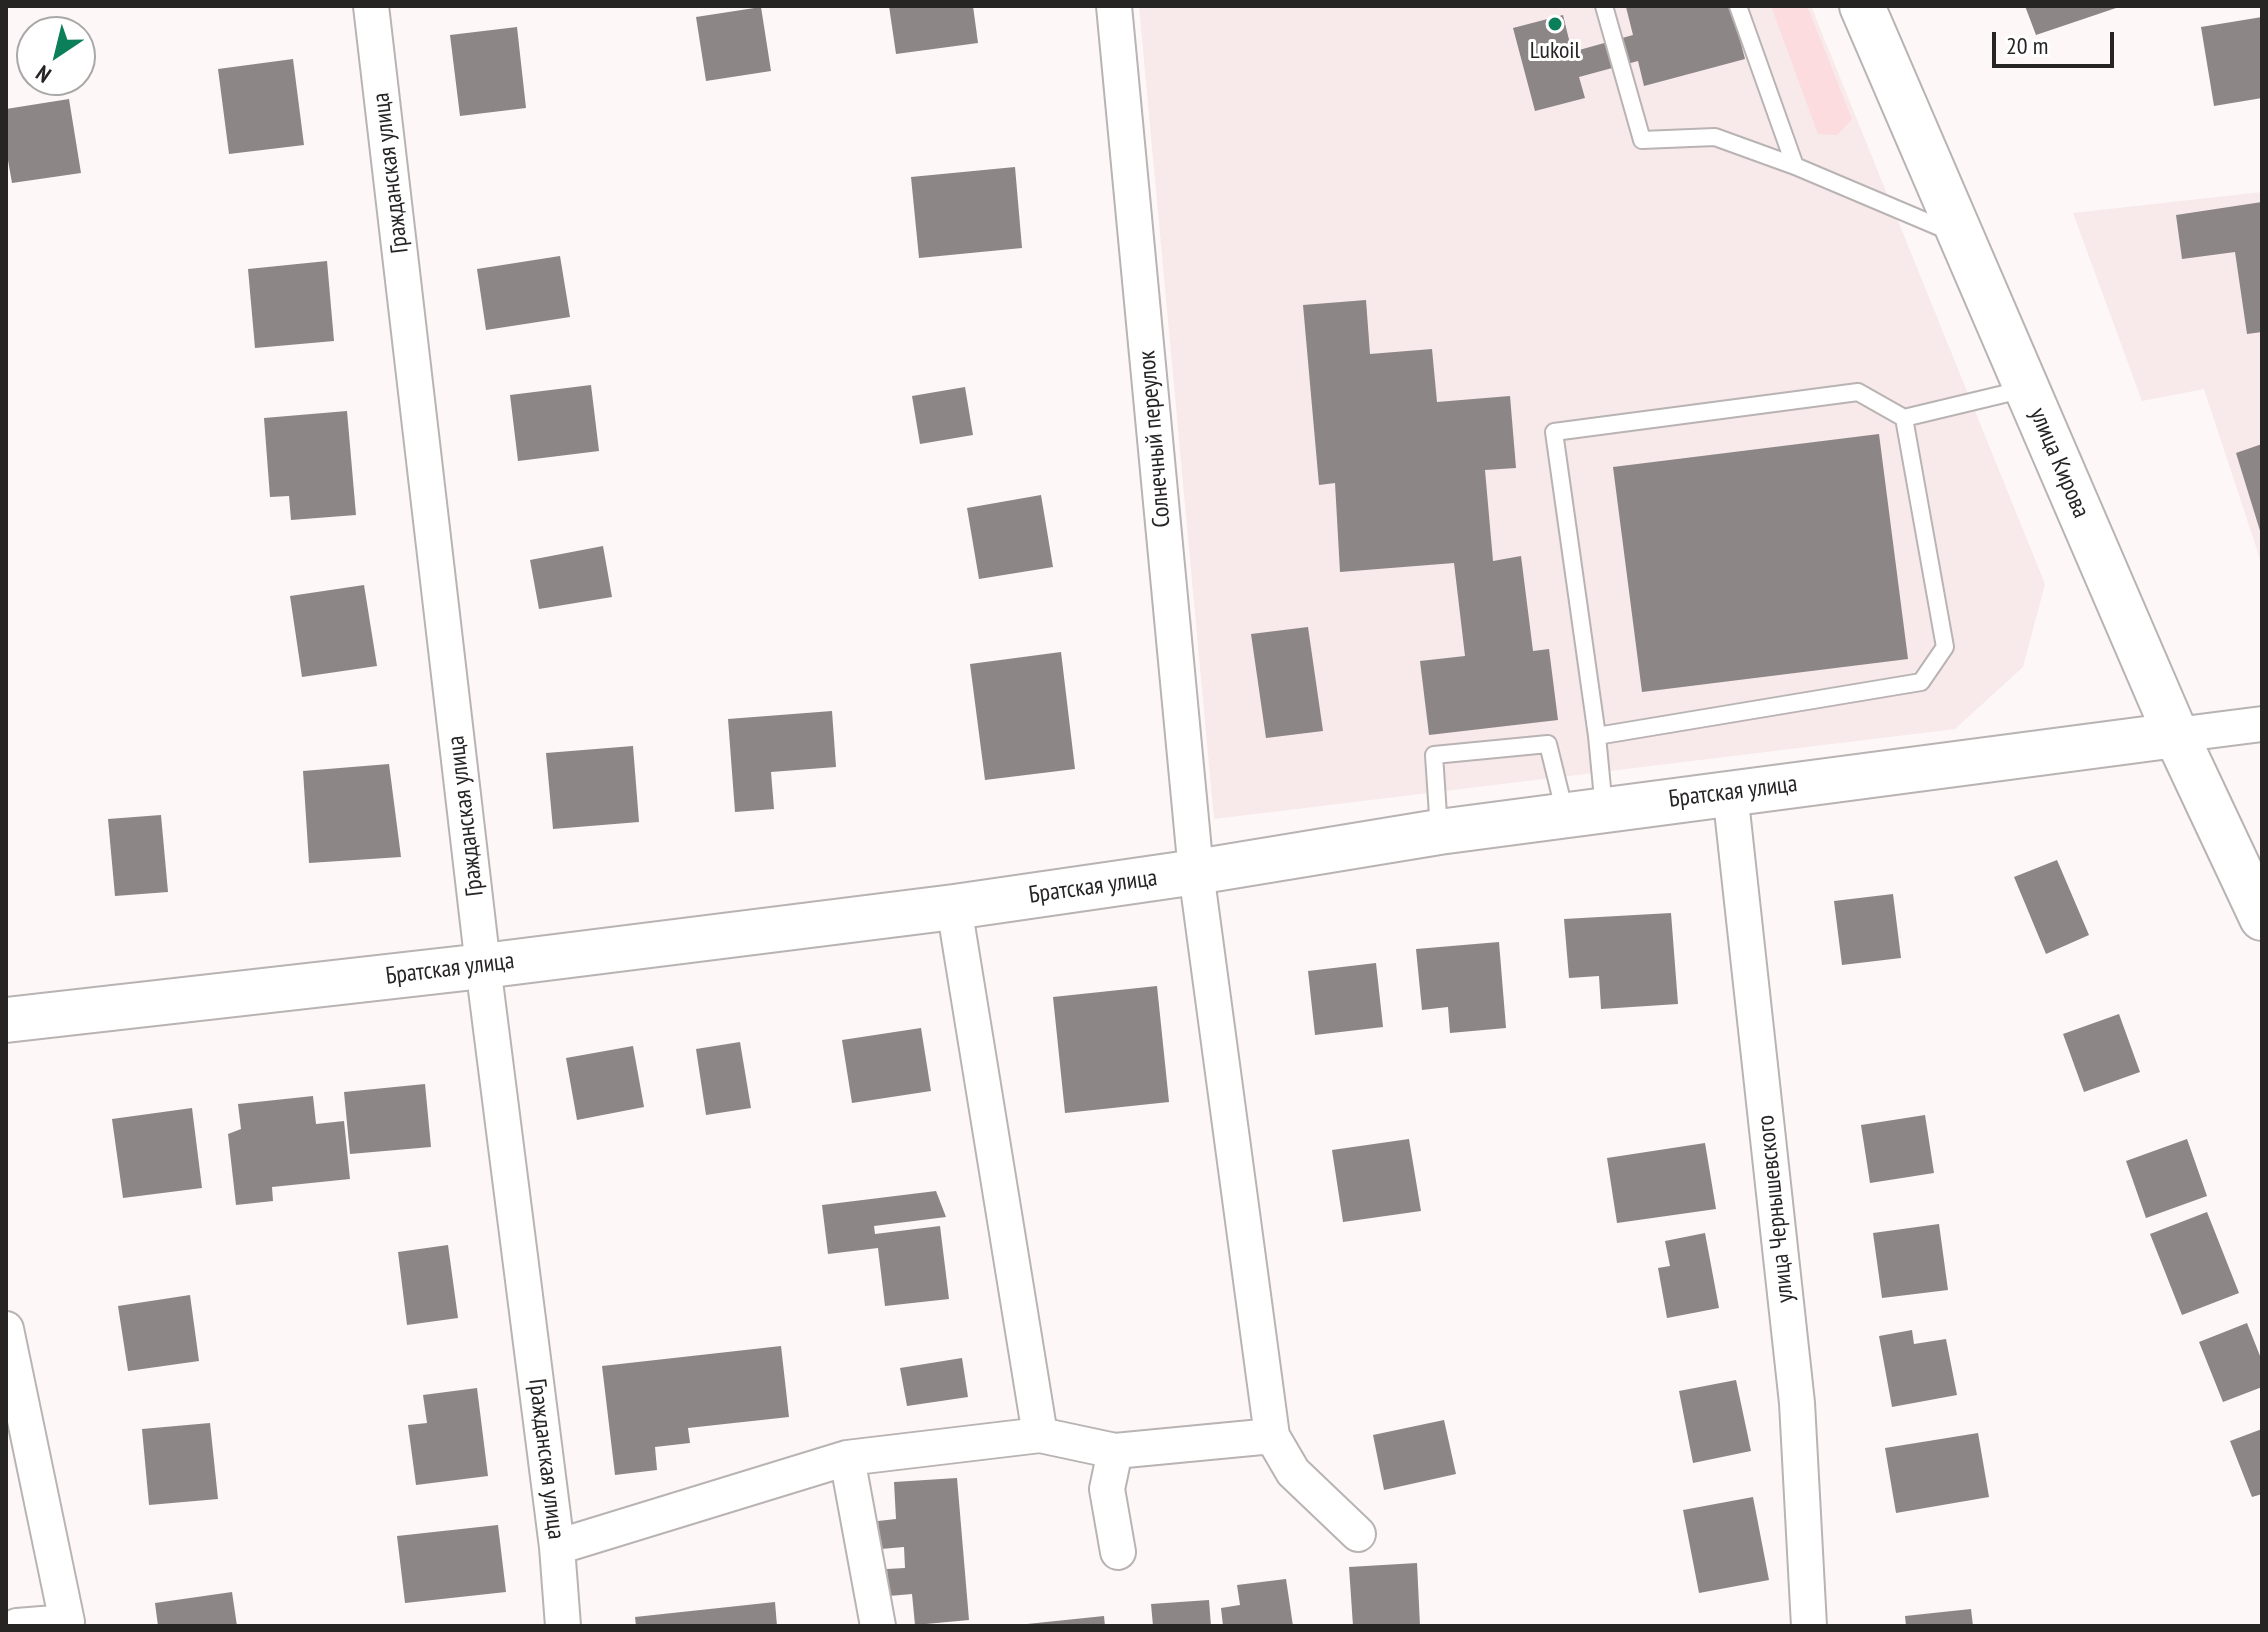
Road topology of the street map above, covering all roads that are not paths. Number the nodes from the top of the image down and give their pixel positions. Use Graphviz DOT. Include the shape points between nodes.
graph roads {
  1 [pos="371,6"];
  2 [pos="1114,6"];
  3 [pos="1604,6"];
  4 [pos="1738,6"];
  5 [pos="1862,6"];
  6 [pos="1795,166"];
  7 [pos="1960,236"];
  8 [pos="2026,389"];
  9 [pos="1904,418"];
  10 [pos="2262,724"];
  11 [pos="2176,735"];
  12 [pos="1597,736"];
  13 [pos="1730,792"];
  14 [pos="1584,812"];
  15 [pos="1439,832"];
  16 [pos="1196,872"];
  17 [pos="954,907"];
  18 [pos="2262,918"];
  19 [pos="483,966"];
  20 [pos="6,1020"];
  21 [pos="6,1329"];
  22 [pos="1040,1435"];
  23 [pos="1272,1436"];
  24 [pos="1115,1451"];
  25 [pos="847,1458"];
  26 [pos="1358,1534"];
  27 [pos="557,1547"];
  28 [pos="1118,1552"];
  29 [pos="68,1624"];
  30 [pos="17,1626"];
  31 [pos="563,1626"];
  32 [pos="878,1626"];
  33 [pos="1809,1626"];
  1 -- 19 [label="street, Гражданская улица"];
  2 -- 16 [label="street, Солнечный переулок"];
  3 -- 6 [label="lane" via="1642,140 1715,137"];
  4 -- 6 [label="lane"];
  5 -- 7 [label="main road, улица Кирова"];
  6 -- 7 [label="lane"];
  7 -- 8 [label="main road, улица Кирова"];
  8 -- 9 [label="lane"];
  8 -- 11 [label="main road, улица Кирова"];
  9 -- 12 [label="lane" via="1945,647 1921,682"];
  9 -- 12 [label="lane" via="1858,392 1554,432"];
  10 -- 11 [label="street"];
  11 -- 13 [label="main road, Братская улица"];
  11 -- 18 [label="main road, улица Кирова"];
  12 -- 14 [label="lane"];
  13 -- 14 [label="main road, Братская улица"];
  13 -- 33 [label="street, улица Чернышевского" via="1797,1403"];
  14 -- 15 [label="main road, Братская улица"];
  14 -- 15 [label="lane" via="1548,744 1434,755"];
  15 -- 16 [label="main road, Братская улица"];
  16 -- 17 [label="main road, Братская улица"];
  16 -- 23 [label="street, Солнечный переулок"];
  17 -- 19 [label="main road, Братская улица"];
  17 -- 22 [label="street"];
  19 -- 20 [label="main road, Братская улица"];
  19 -- 27 [label="street, Гражданская улица"];
  21 -- 29 [label="street"];
  22 -- 24 [label="street"];
  22 -- 25 [label="street"];
  23 -- 24 [label="street"];
  23 -- 26 [label="street" via="1293,1472"];
  24 -- 28 [label="street" via="1107,1489"];
  25 -- 27 [label="street"];
  25 -- 32 [label="street"];
  27 -- 31 [label="street, Гражданская улица"];
  29 -- 30 [label="street"];
}
